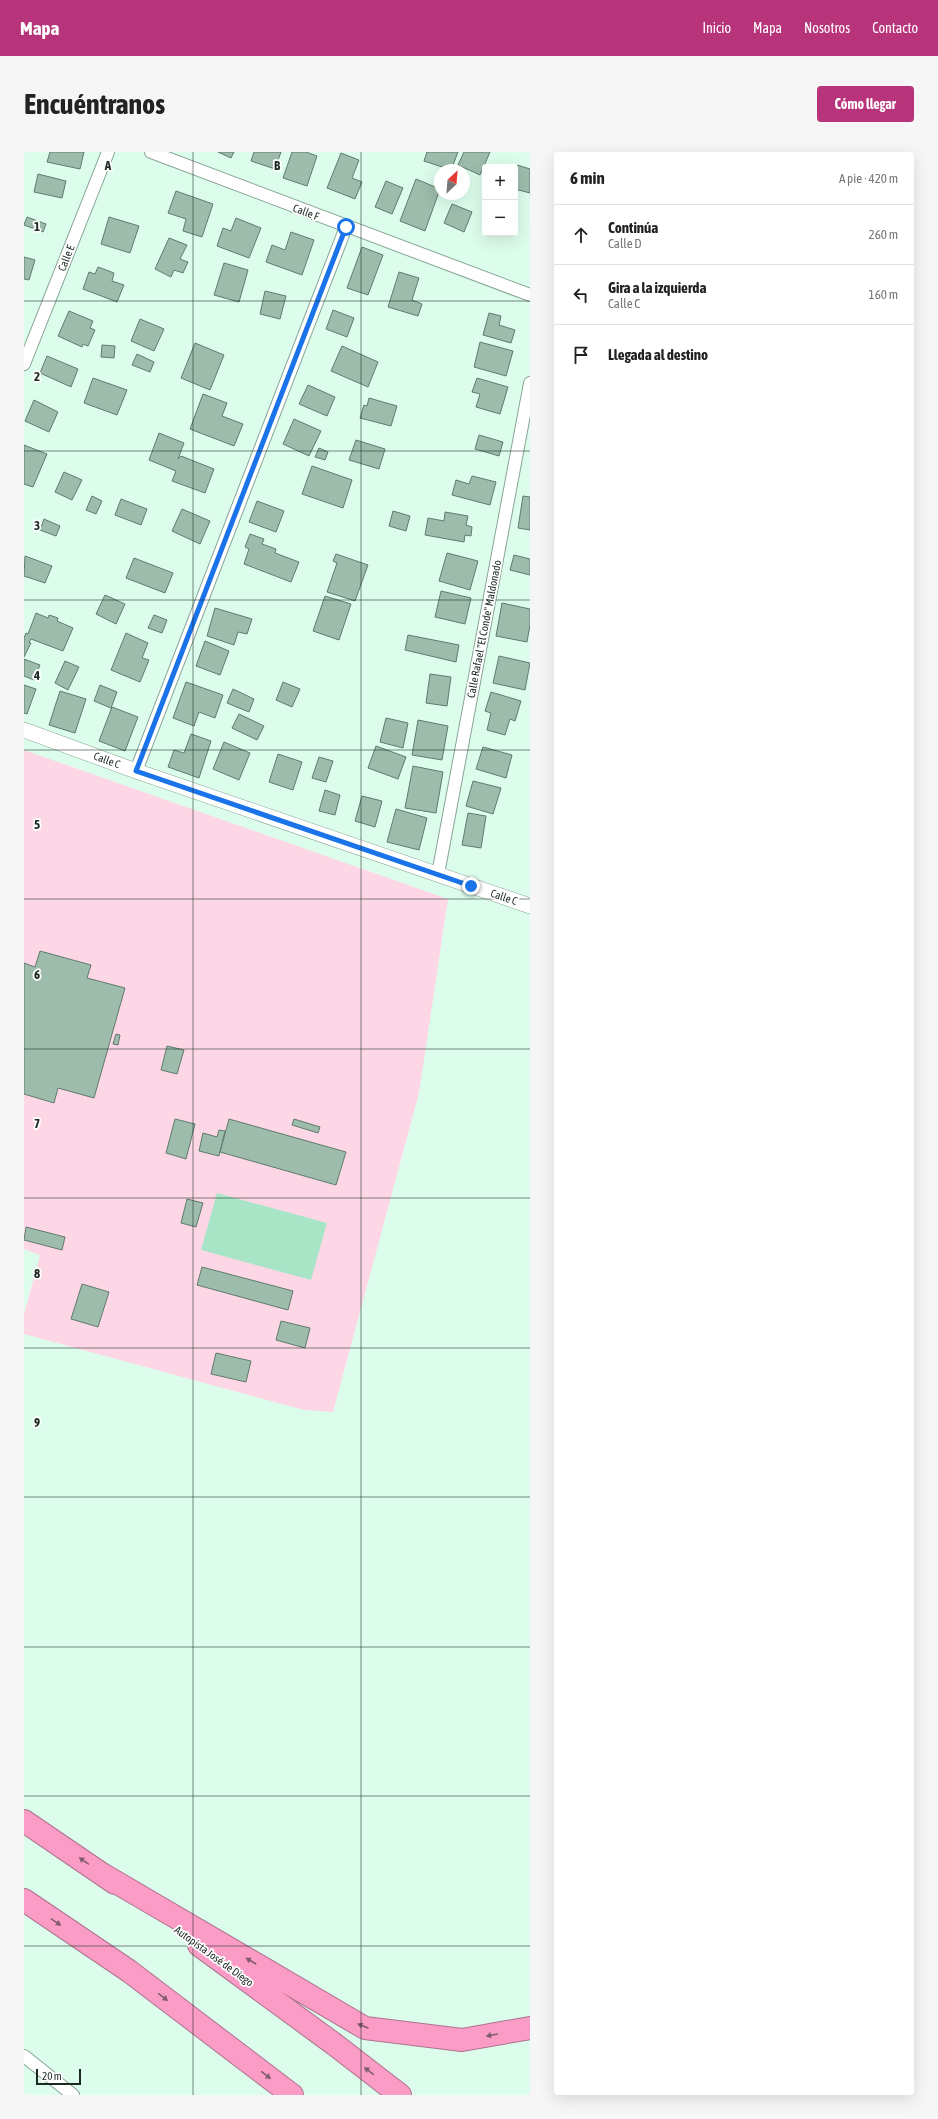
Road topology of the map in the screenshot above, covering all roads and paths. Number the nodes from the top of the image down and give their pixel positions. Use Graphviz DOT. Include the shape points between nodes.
graph roads {
  1 [pos="108,152"];
  2 [pos="151,152"];
  3 [pos="346,227"];
  4 [pos="530,295"];
  5 [pos="24,364"];
  6 [pos="530,383"];
  7 [pos="24,730"];
  8 [pos="136,771"];
  9 [pos="438,874"];
  10 [pos="530,906"];
  11 [pos="24,1821"];
  12 [pos="102,1874"];
  13 [pos="24,1900"];
  14 [pos="530,2028"];
  15 [pos="24,2056"];
  16 [pos="73,2095"];
  17 [pos="292,2095"];
  18 [pos="400,2095"];
  1 -- 5 [label="street, Calle E"];
  2 -- 3 [label="street, Calle F"];
  3 -- 4 [label="street, Calle F"];
  3 -- 8 [label="street"];
  6 -- 9 [label="street, Calle Rafael \"El Conde\" Maldonado"];
  7 -- 8 [label="street, Calle C"];
  8 -- 9 [label="street, Calle C"];
  9 -- 10 [label="street, Calle C"];
  12 -- 11 [label="highway, Autopista José de Diego, one-way"];
  14 -- 12 [label="highway, one-way" via="462,2040 365,2028"];
  18 -- 12 [label="highway, Autopista José de Diego, one-way"];
  13 -- 17 [label="highway, one-way" via="129,1971"];
  15 -- 16 [label="street"];
}
